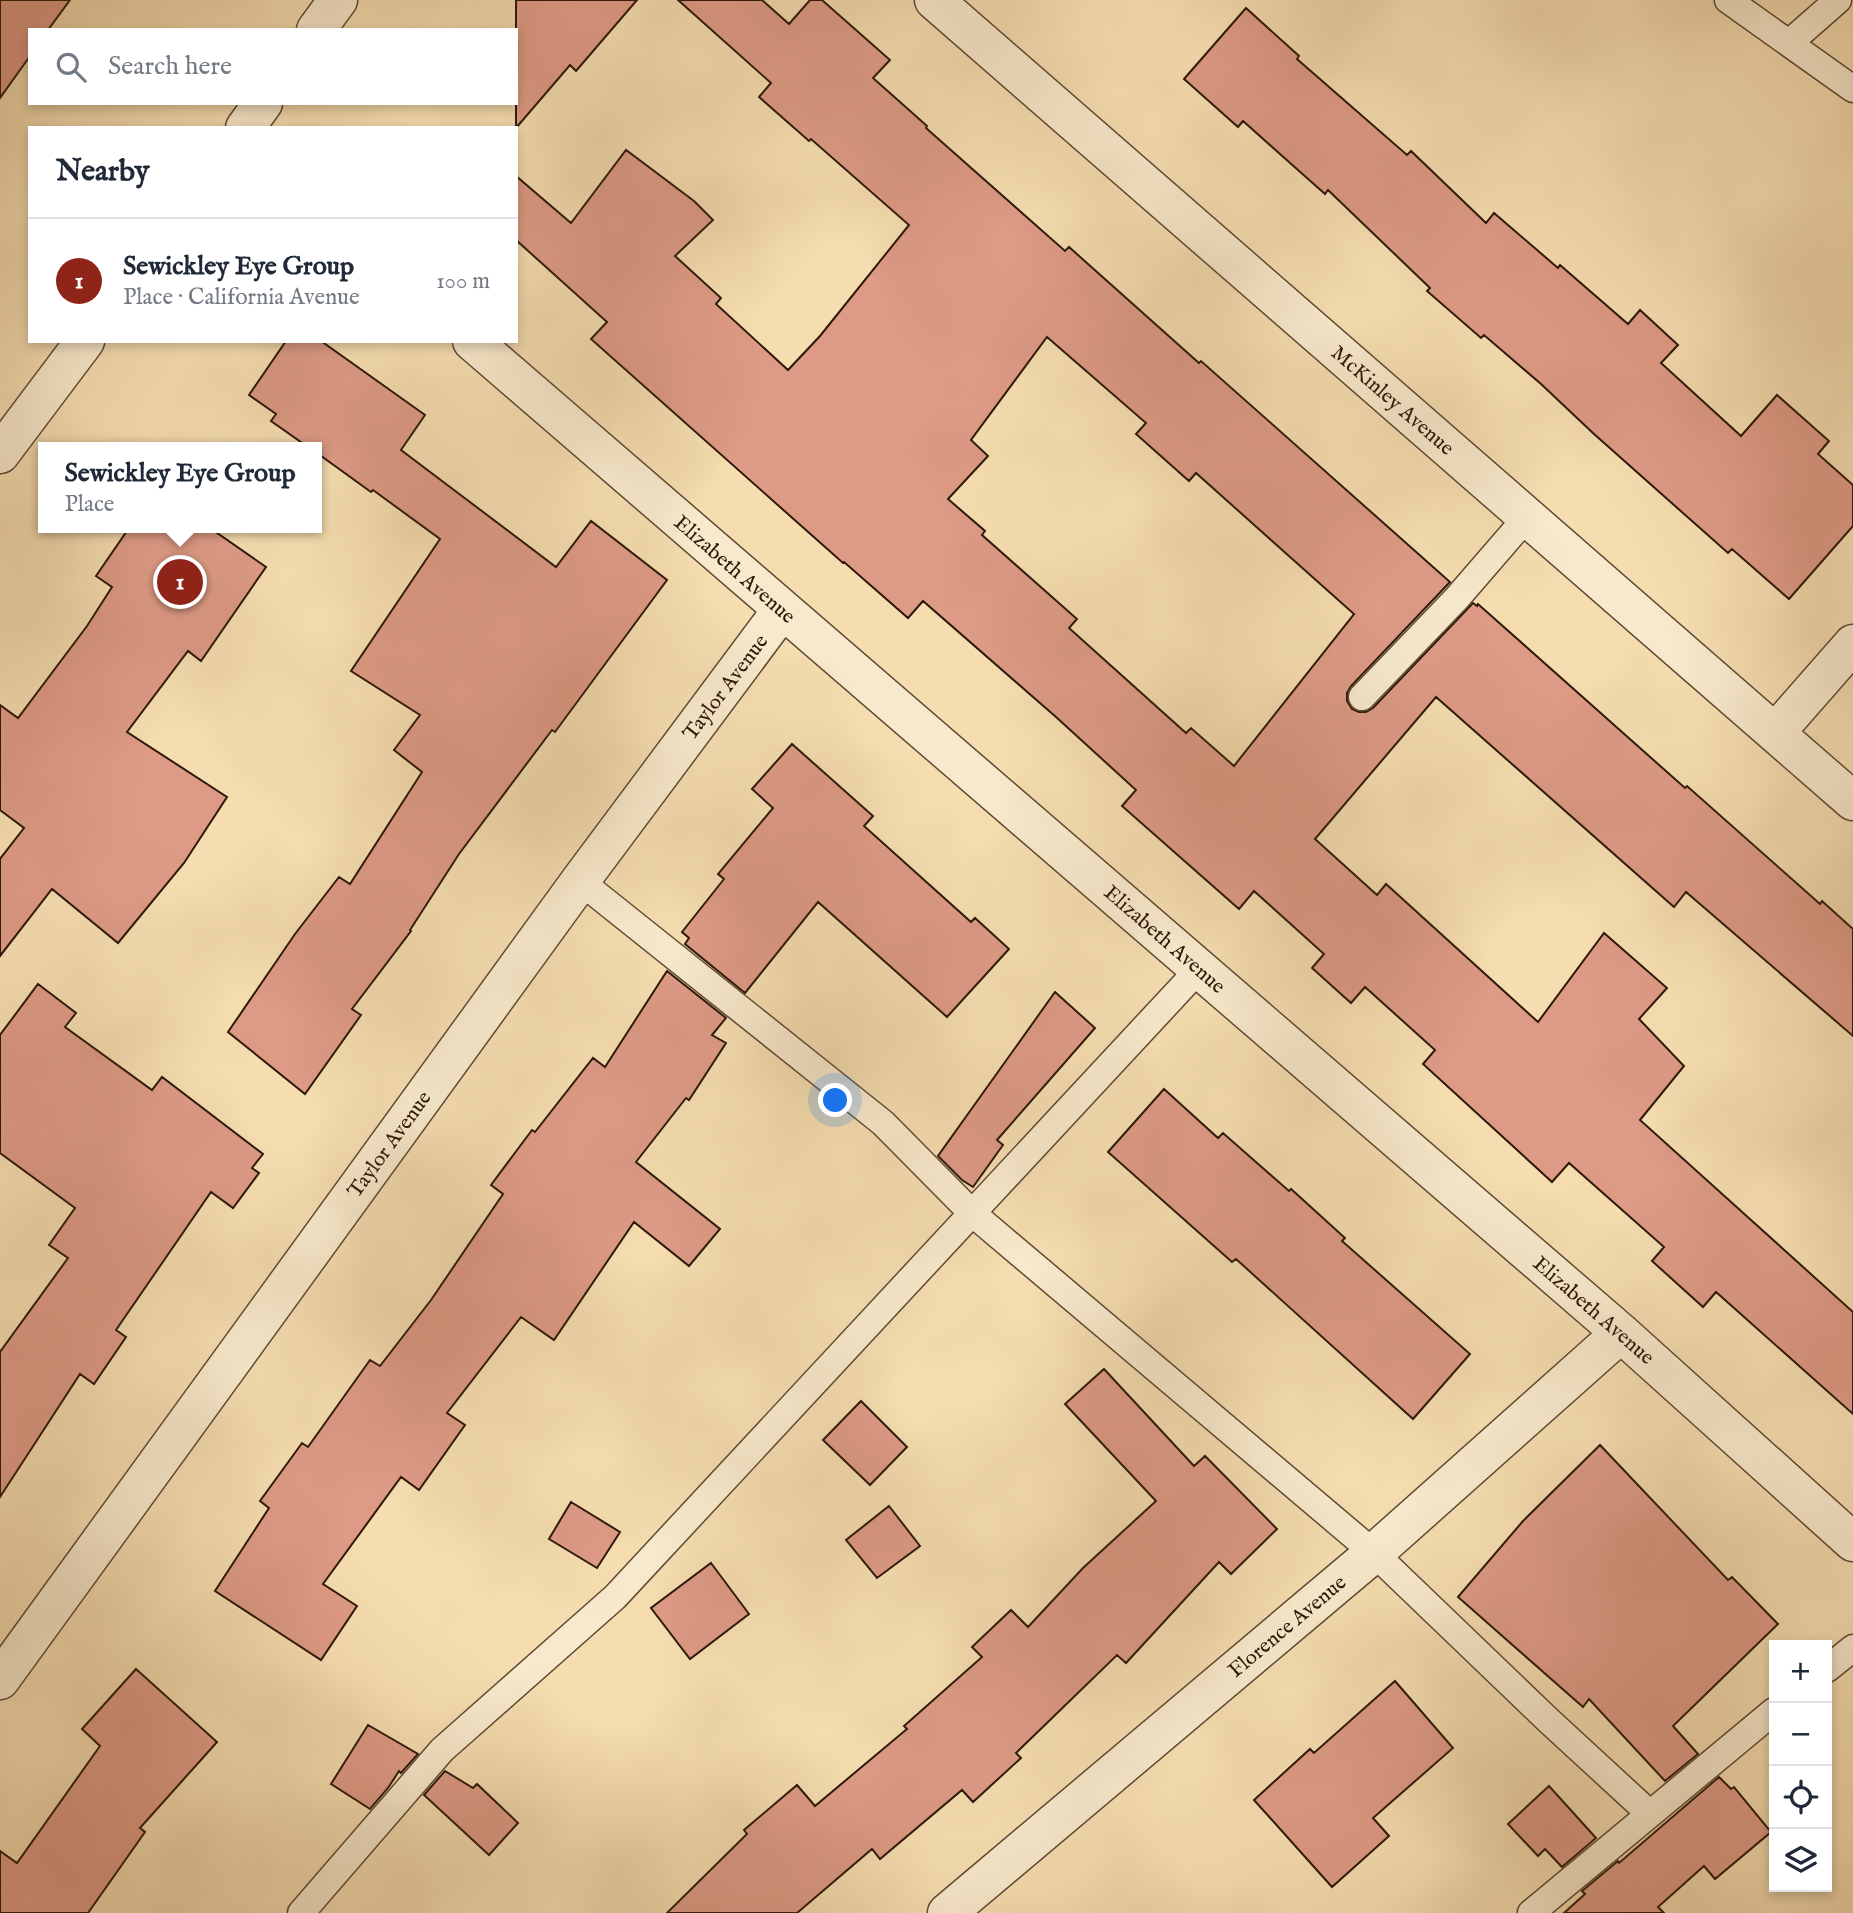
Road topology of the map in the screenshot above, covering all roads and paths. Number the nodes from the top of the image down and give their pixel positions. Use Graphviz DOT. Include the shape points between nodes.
graph roads {
  1 [pos="934,0"];
  2 [pos="1728,0"];
  3 [pos="1838,0"];
  4 [pos="1789,43"];
  5 [pos="1853,89"];
  6 [pos="262,105"];
  7 [pos="246,126"];
  8 [pos="83,343"];
  9 [pos="474,343"];
  10 [pos="0,454"];
  11 [pos="1527,517"];
  12 [pos="782,610"];
  13 [pos="1853,644"];
  14 [pos="1362,697"];
  15 [pos="1775,733"];
  16 [pos="1853,801"];
  17 [pos="580,881"];
  18 [pos="1200,968"];
  19 [pos="972,1213"];
  20 [pos="1621,1333"];
  21 [pos="1853,1542"];
  22 [pos="1374,1553"];
  23 [pos="1853,1648"];
  24 [pos="1832,1665"];
  25 [pos="0,1680"];
  26 [pos="1769,1715"];
  27 [pos="1649,1813"];
  28 [pos="302,1913"];
  29 [pos="947,1913"];
  30 [pos="1531,1913"];
  1 -- 11 [label="street, McKinley Avenue"];
  2 -- 4 [label="lane"];
  3 -- 4 [label="lane"];
  4 -- 5 [label="lane"];
  6 -- 7 [label="street"];
  8 -- 10 [label="street"];
  9 -- 12 [label="street, Elizabeth Avenue"];
  11 -- 14 [label="lane" via="1458,598"];
  11 -- 15 [label="street, McKinley Avenue"];
  12 -- 17 [label="street, Taylor Avenue"];
  12 -- 18 [label="street, Elizabeth Avenue"];
  13 -- 15 [label="street"];
  15 -- 16 [label="street, McKinley Avenue"];
  17 -- 19 [label="lane" via="883,1123"];
  17 -- 25 [label="street, Taylor Avenue"];
  18 -- 19 [label="lane"];
  18 -- 20 [label="street, Elizabeth Avenue"];
  19 -- 22 [label="lane"];
  19 -- 28 [label="lane" via="615,1597 442,1750"];
  20 -- 21 [label="street, Elizabeth Avenue"];
  20 -- 22 [label="street, Florence Avenue"];
  22 -- 27 [label="lane"];
  22 -- 29 [label="street, Florence Avenue"];
  23 -- 24 [label="lane"];
  26 -- 27 [label="lane"];
  27 -- 30 [label="lane"];
}
